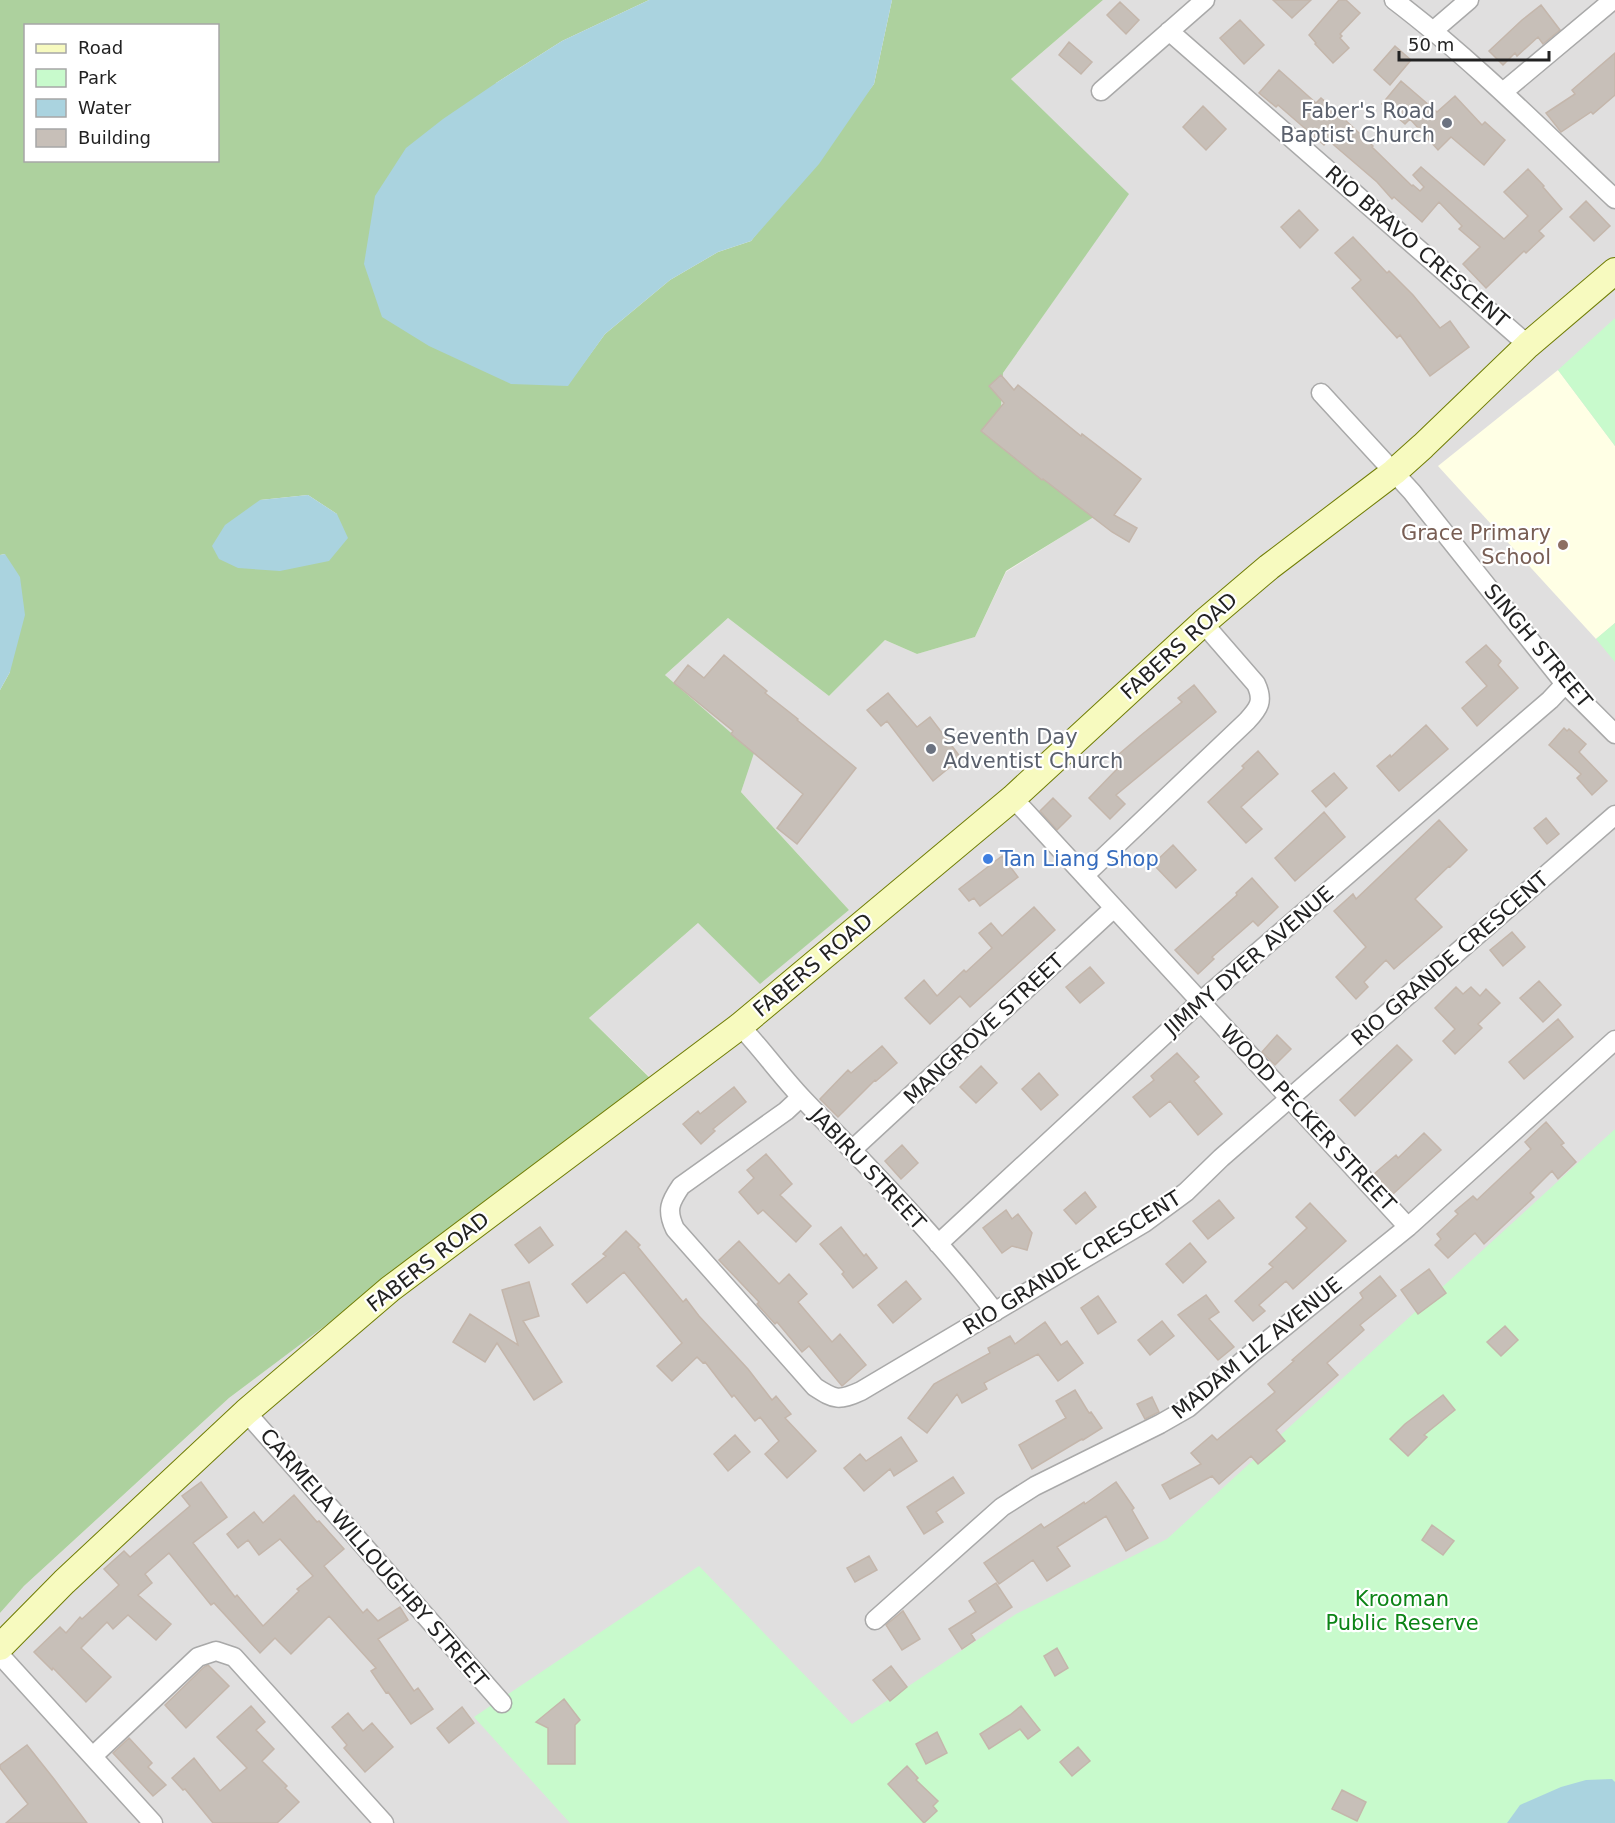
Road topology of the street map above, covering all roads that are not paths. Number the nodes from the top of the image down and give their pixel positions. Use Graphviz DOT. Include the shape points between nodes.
graph roads {
  1 [pos="1205,0"];
  2 [pos="1394,0"];
  3 [pos="1469,0"];
  4 [pos="1613,0"];
  5 [pos="1434,30"];
  6 [pos="1169,32"];
  7 [pos="1101,91"];
  8 [pos="1503,92"];
  9 [pos="1615,199"];
  10 [pos="1615,271"];
  11 [pos="1528,345"];
  12 [pos="1321,393"];
  13 [pos="1394,472"];
  14 [pos="1203,623"];
  15 [pos="1565,684"];
  16 [pos="1615,734"];
  17 [pos="1013,798"];
  18 [pos="1615,814"];
  19 [pos="1084,875"];
  20 [pos="1114,908"];
  21 [pos="1200,1002"];
  22 [pos="740,1026"];
  23 [pos="1615,1040"];
  24 [pos="801,1097"];
  25 [pos="1290,1099"];
  26 [pos="853,1149"];
  27 [pos="1408,1227"];
  28 [pos="938,1244"];
  29 [pos="995,1312"];
  30 [pos="246,1412"];
  31 [pos="875,1620"];
  32 [pos="0,1647"];
  33 [pos="0,1655"];
  34 [pos="502,1703"];
  35 [pos="93,1756"];
  36 [pos="153,1823"];
  37 [pos="384,1823"];
  1 -- 6 [label="street"];
  2 -- 5 [label="street"];
  3 -- 5 [label="street"];
  4 -- 8 [label="street"];
  5 -- 8 [label="street"];
  6 -- 7 [label="street"];
  6 -- 11 [label="street, RIO BRAVO CRESCENT"];
  8 -- 9 [label="street"];
  10 -- 11 [label="main road, FABERS ROAD"];
  11 -- 13 [label="main road, FABERS ROAD"];
  12 -- 13 [label="street, SINGH STREET"];
  13 -- 14 [label="main road, FABERS ROAD"];
  13 -- 15 [label="street, SINGH STREET"];
  14 -- 17 [label="main road, FABERS ROAD"];
  14 -- 19 [label="street" via="1256,684 1261,694 1259,704 1247,721"];
  15 -- 16 [label="street, SINGH STREET"];
  15 -- 21 [label="street, JIMMY DYER AVENUE"];
  17 -- 19 [label="street, WOOD PECKER STREET"];
  17 -- 22 [label="main road, FABERS ROAD"];
  18 -- 25 [label="street, RIO GRANDE CRESCENT"];
  19 -- 20 [label="street, WOOD PECKER STREET"];
  20 -- 21 [label="street, WOOD PECKER STREET"];
  20 -- 26 [label="street, MANGROVE STREET"];
  21 -- 25 [label="street, WOOD PECKER STREET"];
  21 -- 28 [label="street, JIMMY DYER AVENUE"];
  22 -- 24 [label="street, JABIRU STREET"];
  22 -- 30 [label="main road, FABERS ROAD" via="390,1289"];
  23 -- 27 [label="street, MADAM LIZ AVENUE"];
  24 -- 26 [label="street, JABIRU STREET"];
  24 -- 29 [label="street, RIO GRANDE CRESCENT" via="681,1186 669,1208 675,1229 815,1387 834,1399 845,1398"];
  25 -- 27 [label="street, WOOD PECKER STREET"];
  25 -- 29 [label="street, RIO GRANDE CRESCENT" via="1186,1192 1117,1239"];
  26 -- 28 [label="street, JABIRU STREET"];
  27 -- 31 [label="street, MADAM LIZ AVENUE" via="1188,1408 1035,1486 1002,1507"];
  28 -- 29 [label="street, JABIRU STREET"];
  30 -- 32 [label="main road, FABERS ROAD"];
  30 -- 34 [label="street, CARMELA WILLOUGHBY STREET"];
  33 -- 35 [label="street"];
  35 -- 36 [label="street"];
  35 -- 37 [label="street" via="198,1657 216,1651 234,1657"];
}
